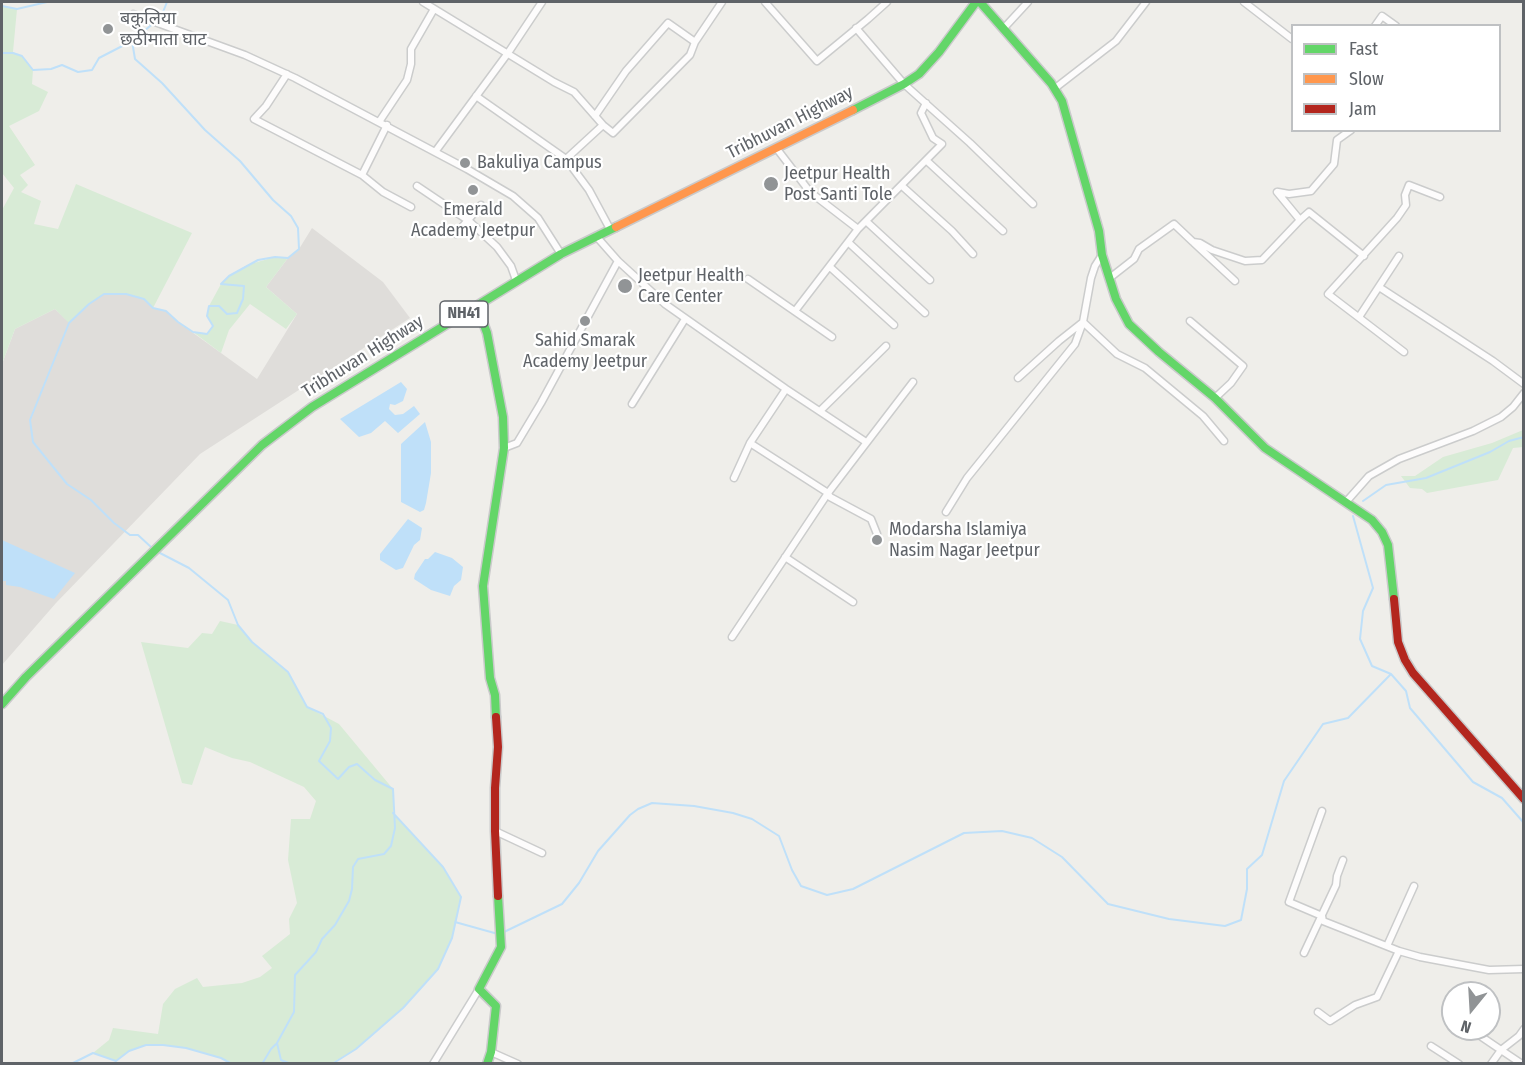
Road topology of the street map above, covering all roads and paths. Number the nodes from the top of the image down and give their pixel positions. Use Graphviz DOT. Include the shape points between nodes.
graph roads {
  1 [pos="423,2"];
  2 [pos="542,2"];
  3 [pos="722,2"];
  4 [pos="765,2"];
  5 [pos="887,2"];
  6 [pos="978,2"];
  7 [pos="1028,2"];
  8 [pos="1146,2"];
  9 [pos="1244,2"];
  10 [pos="434,9"];
  11 [pos="133,14"];
  12 [pos="1376,24"];
  13 [pos="1393,24"];
  14 [pos="856,28"];
  15 [pos="1004,28"];
  16 [pos="1291,37"];
  17 [pos="695,42"];
  18 [pos="508,53"];
  19 [pos="287,75"];
  20 [pos="904,84"];
  21 [pos="1054,89"];
  22 [pos="476,96"];
  23 [pos="926,103"];
  24 [pos="595,116"];
  25 [pos="379,122"];
  26 [pos="387,125"];
  27 [pos="603,125"];
  28 [pos="1348,132"];
  29 [pos="777,149"];
  30 [pos="435,152"];
  31 [pos="566,159"];
  32 [pos="927,161"];
  33 [pos="362,175"];
  34 [pos="417,186"];
  35 [pos="902,186"];
  36 [pos="1440,198"];
  37 [pos="1033,204"];
  38 [pos="481,205"];
  39 [pos="411,207"];
  40 [pos="1300,220"];
  41 [pos="469,221"];
  42 [pos="867,222"];
  43 [pos="610,229"];
  44 [pos="858,229"];
  45 [pos="1003,231"];
  46 [pos="456,234"];
  47 [pos="596,236"];
  48 [pos="1193,242"];
  49 [pos="849,243"];
  50 [pos="561,254"];
  51 [pos="973,254"];
  52 [pos="1102,255"];
  53 [pos="1364,256"];
  54 [pos="1399,256"];
  55 [pos="618,261"];
  56 [pos="830,267"];
  57 [pos="1111,277"];
  58 [pos="748,279"];
  59 [pos="516,280"];
  60 [pos="930,280"];
  61 [pos="1235,281"];
  62 [pos="1379,287"];
  63 [pos="477,306"];
  64 [pos="795,311"];
  65 [pos="925,313"];
  66 [pos="1359,317"];
  67 [pos="685,318"];
  68 [pos="1190,321"];
  69 [pos="1083,322"];
  70 [pos="894,325"];
  71 [pos="832,337"];
  72 [pos="886,346"];
  73 [pos="1404,352"];
  74 [pos="1018,378"];
  75 [pos="913,382"];
  76 [pos="1524,384"];
  77 [pos="786,389"];
  78 [pos="1524,393"];
  79 [pos="1215,398"];
  80 [pos="632,404"];
  81 [pos="820,411"];
  82 [pos="1224,441"];
  83 [pos="866,442"];
  84 [pos="750,443"];
  85 [pos="504,448"];
  86 [pos="734,478"];
  87 [pos="828,493"];
  88 [pos="1346,502"];
  89 [pos="946,513"];
  90 [pos="877,534"];
  91 [pos="785,557"];
  92 [pos="853,602"];
  93 [pos="732,637"];
  94 [pos="2,704"];
  95 [pos="1524,799"];
  96 [pos="1322,811"];
  97 [pos="495,831"];
  98 [pos="542,853"];
  99 [pos="1343,860"];
  100 [pos="1414,886"];
  101 [pos="1322,916"];
  102 [pos="1387,946"];
  103 [pos="1399,951"];
  104 [pos="1304,953"];
  105 [pos="1524,969"];
  106 [pos="479,989"];
  107 [pos="1318,1012"];
  108 [pos="1524,1029"];
  109 [pos="1488,1041"];
  110 [pos="1431,1046"];
  111 [pos="1501,1050"];
  112 [pos="491,1052"];
  113 [pos="433,1064"];
  114 [pos="487,1064"];
  115 [pos="518,1064"];
  116 [pos="1459,1064"];
  117 [pos="1491,1064"];
  118 [pos="1522,1064"];
  1 -- 10 [label="street"];
  2 -- 18 [label="street"];
  3 -- 17 [label="street"];
  4 -- 14 [label="street" via="817,60"];
  5 -- 14 [label="street"];
  6 -- 15 [label="main road"];
  6 -- 20 [label="main road, Tribhuvan Highway / NH41" via="939,52"];
  7 -- 15 [label="street"];
  8 -- 21 [label="street" via="1116,41"];
  9 -- 16 [label="street"];
  10 -- 18 [label="street"];
  10 -- 25 [label="street" via="411,49 407,80"];
  11 -- 19 [label="street" via="245,55"];
  12 -- 13 [label="street" via="1382,16"];
  14 -- 20 [label="street"];
  15 -- 21 [label="main road"];
  17 -- 24 [label="street" via="669,23 626,71"];
  17 -- 27 [label="street" via="690,55 613,133"];
  18 -- 22 [label="street"];
  18 -- 24 [label="street" via="574,92"];
  19 -- 25 [label="street"];
  19 -- 33 [label="street" via="254,119"];
  20 -- 23 [label="street"];
  20 -- 29 [label="main road, Tribhuvan Highway / NH41"];
  21 -- 52 [label="main road" via="1072,134"];
  22 -- 30 [label="street"];
  22 -- 31 [label="street"];
  23 -- 32 [label="street" via="921,113 933,138 942,144"];
  23 -- 37 [label="street"];
  24 -- 27 [label="street"];
  25 -- 26 [label="street"];
  26 -- 30 [label="street"];
  26 -- 33 [label="street"];
  27 -- 31 [label="street"];
  28 -- 40 [label="street" via="1337,140 1334,164 1311,191 1277,192"];
  29 -- 43 [label="main road, Tribhuvan Highway / NH41"];
  29 -- 44 [label="street" via="810,192"];
  30 -- 50 [label="street" via="513,196 538,218"];
  31 -- 43 [label="street" via="590,190"];
  32 -- 35 [label="street"];
  32 -- 45 [label="street"];
  33 -- 39 [label="street"];
  34 -- 41 [label="street"];
  35 -- 42 [label="street"];
  35 -- 51 [label="street"];
  36 -- 53 [label="street" via="1409,185 1406,205"];
  38 -- 41 [label="street"];
  40 -- 48 [label="street" via="1262,260 1229,257"];
  40 -- 53 [label="street" via="1309,212"];
  41 -- 46 [label="street"];
  41 -- 59 [label="street" via="497,247"];
  42 -- 44 [label="street"];
  42 -- 60 [label="street"];
  43 -- 47 [label="main road, Tribhuvan Highway / NH41"];
  44 -- 49 [label="street"];
  47 -- 50 [label="main road, Tribhuvan Highway / NH41"];
  47 -- 55 [label="street"];
  48 -- 57 [label="street" via="1174,224 1139,249 1134,259"];
  48 -- 61 [label="street"];
  49 -- 56 [label="street"];
  49 -- 65 [label="street"];
  50 -- 59 [label="main road, Tribhuvan Highway / NH41"];
  52 -- 57 [label="main road"];
  52 -- 69 [label="street" via="1091,278"];
  53 -- 66 [label="street" via="1328,294"];
  54 -- 62 [label="street"];
  55 -- 67 [label="street"];
  55 -- 85 [label="street" via="517,443"];
  56 -- 64 [label="street"];
  56 -- 70 [label="street"];
  57 -- 79 [label="main road" via="1116,299 1130,324"];
  58 -- 64 [label="street"];
  59 -- 63 [label="main road, Tribhuvan Highway / NH41"];
  62 -- 66 [label="street"];
  62 -- 76 [label="street"];
  63 -- 85 [label="main road" via="503,417"];
  63 -- 94 [label="main road, Tribhuvan Highway / NH41" via="312,407 262,444"];
  64 -- 71 [label="street"];
  66 -- 73 [label="street"];
  67 -- 77 [label="street"];
  67 -- 80 [label="street"];
  68 -- 79 [label="street" via="1243,366"];
  69 -- 74 [label="street"];
  69 -- 82 [label="street" via="1117,354 1145,368 1203,416"];
  69 -- 89 [label="street" via="1075,344 967,478"];
  72 -- 81 [label="street"];
  75 -- 83 [label="street"];
  77 -- 81 [label="street"];
  77 -- 84 [label="street"];
  78 -- 88 [label="street" via="1501,417 1399,459 1369,476"];
  79 -- 88 [label="main road" via="1265,448"];
  81 -- 83 [label="street"];
  83 -- 87 [label="street"];
  84 -- 86 [label="street"];
  84 -- 87 [label="street"];
  85 -- 97 [label="main road" via="483,586 498,747"];
  87 -- 90 [label="street" via="871,519"];
  87 -- 91 [label="street"];
  88 -- 95 [label="main road" via="1372,520 1388,545 1398,642 1405,660"];
  91 -- 92 [label="street"];
  91 -- 93 [label="street"];
  96 -- 101 [label="street" via="1289,902"];
  97 -- 98 [label="street"];
  97 -- 106 [label="main road" via="501,947"];
  99 -- 101 [label="street"];
  100 -- 102 [label="street"];
  101 -- 102 [label="street" via="1323,921"];
  101 -- 104 [label="street"];
  102 -- 103 [label="street"];
  103 -- 105 [label="street" via="1489,970"];
  103 -- 107 [label="street" via="1377,997 1330,1021"];
  106 -- 112 [label="main road" via="496,1006"];
  106 -- 113 [label="street"];
  108 -- 111 [label="street"];
  109 -- 111 [label="street"];
  110 -- 116 [label="street"];
  111 -- 117 [label="street"];
  111 -- 118 [label="street"];
  112 -- 114 [label="main road"];
  112 -- 115 [label="street"];
}
